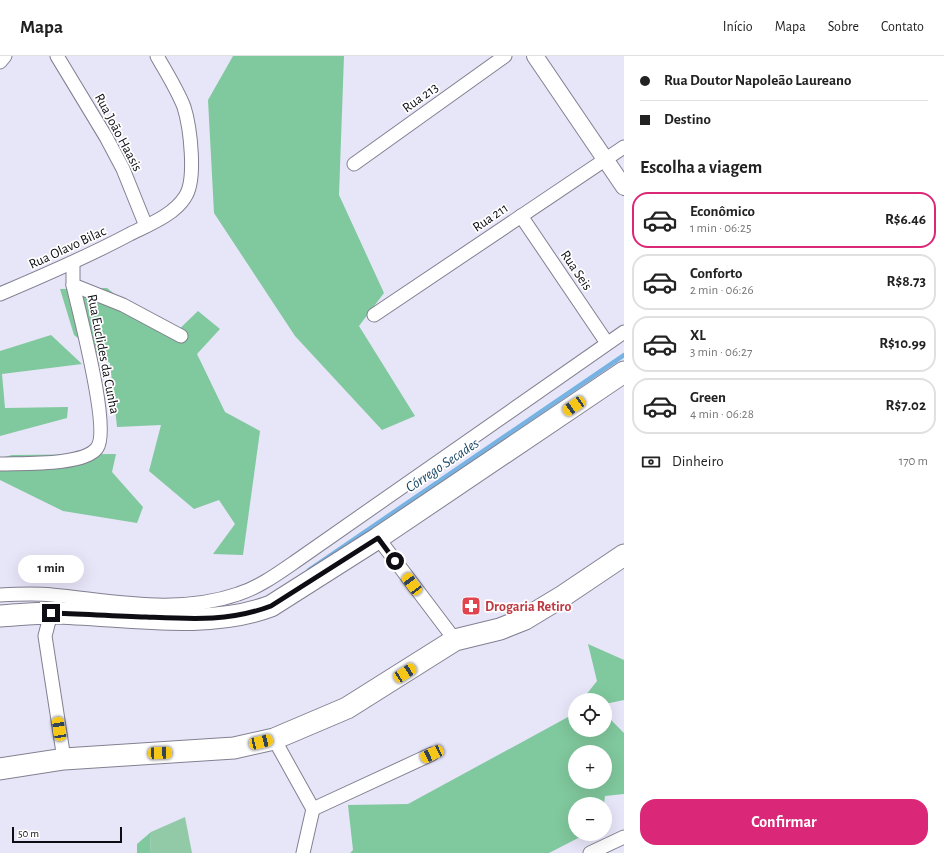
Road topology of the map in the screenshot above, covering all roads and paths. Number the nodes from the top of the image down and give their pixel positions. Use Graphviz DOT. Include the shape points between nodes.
graph roads {
  1 [pos="5,56"];
  2 [pos="57,56"];
  3 [pos="157,56"];
  4 [pos="505,56"];
  5 [pos="535,56"];
  6 [pos="0,62"];
  7 [pos="624,147"];
  8 [pos="606,160"];
  9 [pos="354,164"];
  10 [pos="624,187"];
  11 [pos="521,216"];
  12 [pos="146,226"];
  13 [pos="73,264"];
  14 [pos="73,285"];
  15 [pos="0,294"];
  16 [pos="374,315"];
  17 [pos="624,332"];
  18 [pos="181,336"];
  19 [pos="607,343"];
  20 [pos="624,372"];
  21 [pos="0,464"];
  22 [pos="378,538"];
  23 [pos="624,555"];
  24 [pos="0,595"];
  25 [pos="51,613"];
  26 [pos="0,616"];
  27 [pos="455,640"];
  28 [pos="274,739"];
  29 [pos="432,754"];
  30 [pos="64,758"];
  31 [pos="0,769"];
  32 [pos="313,809"];
  33 [pos="624,838"];
  34 [pos="303,853"];
  35 [pos="590,853"];
  1 -- 6 [label="street"];
  2 -- 12 [label="street, Rua João Haasis" via="123,169"];
  3 -- 12 [label="street, Rua Olavo Bilac" via="184,108 188,129 191,182 186,197 172,210"];
  4 -- 9 [label="street, Rua 213"];
  5 -- 8 [label="street"];
  7 -- 8 [label="street, Rua 211"];
  8 -- 10 [label="street"];
  8 -- 11 [label="street, Rua 211"];
  11 -- 16 [label="street, Rua 211"];
  11 -- 19 [label="street, Rua Seis"];
  12 -- 13 [label="street, Rua Olavo Bilac"];
  13 -- 14 [label="street, Rua Euclides da Cunha"];
  13 -- 15 [label="street, Rua Olavo Bilac"];
  14 -- 18 [label="street, Rua Euclides da Cunha" via="123,305"];
  14 -- 21 [label="street, Rua Euclides da Cunha" via="101,413 102,436 97,448 72,460"];
  17 -- 19 [label="street"];
  19 -- 24 [label="street" via="299,559 240,594 213,601 160,606 50,595"];
  20 -- 22 [label="main road"];
  22 -- 25 [label="main road" via="271,606 254,612 223,618 179,619"];
  22 -- 27 [label="street"];
  23 -- 27 [label="main road" via="524,619 500,629"];
  25 -- 26 [label="main road"];
  25 -- 30 [label="street" via="45,636"];
  27 -- 28 [label="main road" via="347,708"];
  28 -- 30 [label="main road" via="206,751"];
  28 -- 32 [label="street"];
  29 -- 32 [label="street"];
  30 -- 31 [label="main road"];
  32 -- 34 [label="street"];
  33 -- 35 [label="street"];
}
